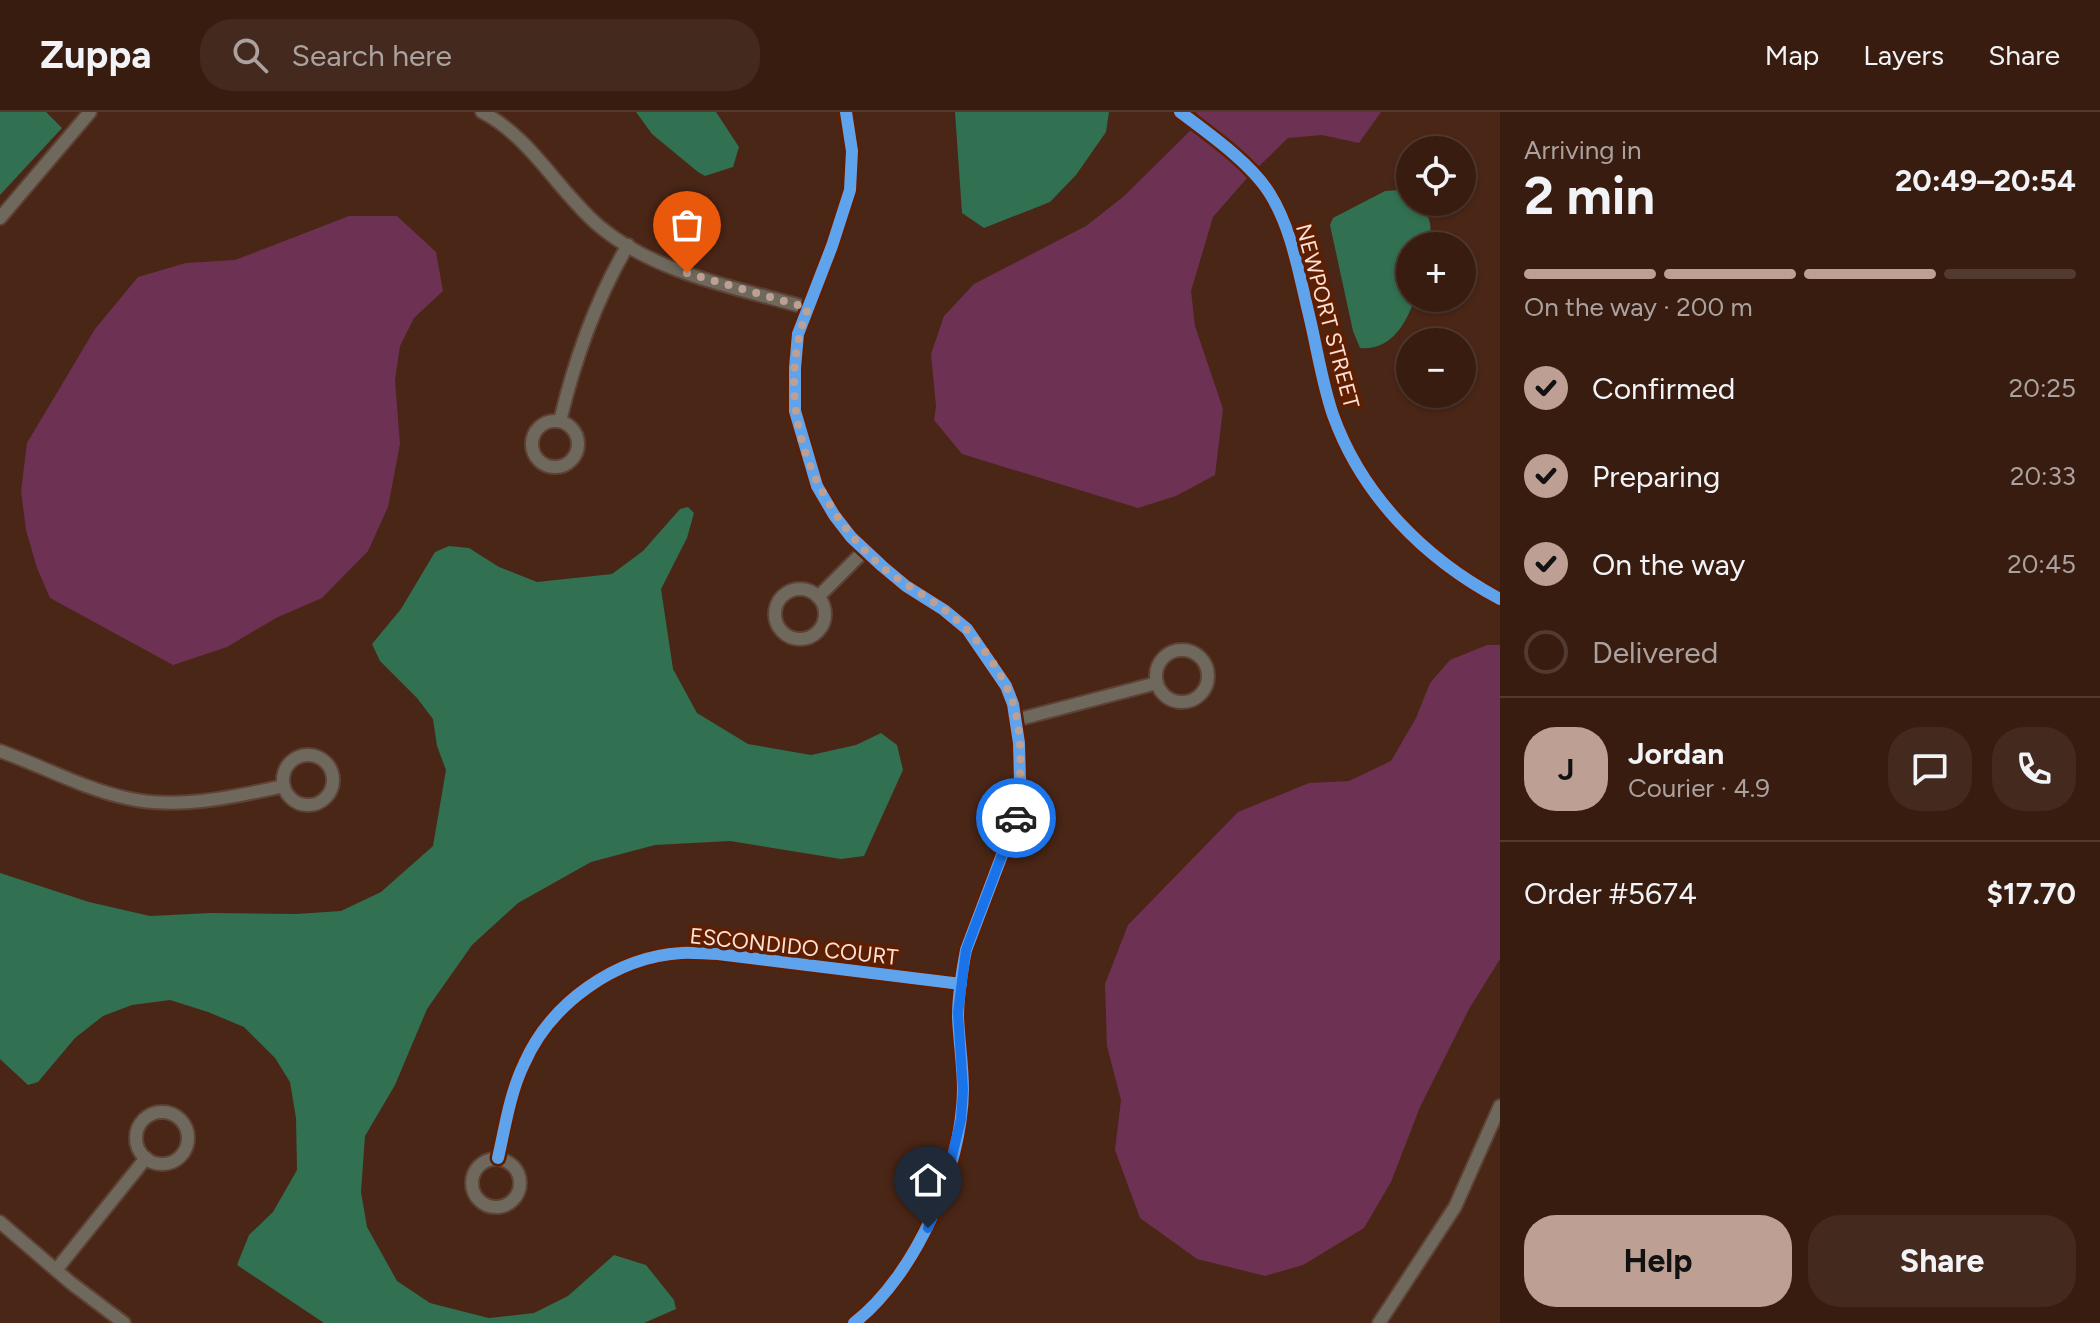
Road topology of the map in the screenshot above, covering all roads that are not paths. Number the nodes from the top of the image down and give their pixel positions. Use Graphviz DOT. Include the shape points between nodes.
graph roads {
  1 [pos="90,112"];
  2 [pos="482,112"];
  3 [pos="846,112"];
  4 [pos="1180,112"];
  5 [pos="0,218"];
  6 [pos="628,245"];
  7 [pos="808,308"];
  8 [pos="560,421"];
  9 [pos="865,550"];
  10 [pos="818,597"];
  11 [pos="1500,599"];
  12 [pos="1157,683"];
  13 [pos="1016,720"];
  14 [pos="0,751"];
  15 [pos="284,786"];
  16 [pos="961,984"];
  17 [pos="1500,1106"];
  18 [pos="146,1158"];
  19 [pos="498,1158"];
  20 [pos="0,1222"];
  21 [pos="56,1270"];
  22 [pos="124,1323"];
  23 [pos="854,1323"];
  24 [pos="1379,1323"];
  1 -- 5 [label="street"];
  2 -- 6 [label="street" via="531,149 602,229"];
  3 -- 7 [label="street" via="850,190"];
  4 -- 11 [label="street, NEWPORT STREET" via="1270,193 1295,257 1332,414 1368,483 1419,543 1452,571"];
  6 -- 7 [label="street" via="687,273"];
  6 -- 8 [label="street" via="588,323"];
  7 -- 9 [label="street" via="798,334 795,411 817,486"];
  9 -- 10 [label="street"];
  9 -- 13 [label="street" via="967,629 1006,686"];
  10 -- 10 [label="street" via="803,589 784,595 776,610 784,633 800,639 817,633 825,612"];
  12 -- 12 [label="street" via="1171,701 1191,702 1205,690 1209,673 1201,657 1177,650 1161,660"];
  12 -- 13 [label="street"];
  13 -- 16 [label="street" via="1016,818 966,950"];
  14 -- 15 [label="street" via="129,799 227,798"];
  15 -- 15 [label="street" via="298,803 315,804 327,796 333,776 325,761 309,755 290,762"];
  16 -- 19 [label="street, ESCONDIDO COURT" via="718,954 646,959 579,992 535,1042 509,1107"];
  16 -- 23 [label="street" via="961,1119 945,1185 928,1228 903,1266"];
  17 -- 24 [label="street" via="1455,1207"];
  18 -- 18 [label="street" via="163,1164 180,1157 188,1141 179,1118 163,1112 144,1119 136,1135"];
  18 -- 21 [label="street"];
  19 -- 19 [label="street" via="481,1163 472,1186 481,1202 497,1207 513,1201 521,1186 519,1172"];
  20 -- 21 [label="street"];
  21 -- 22 [label="street"];
}
